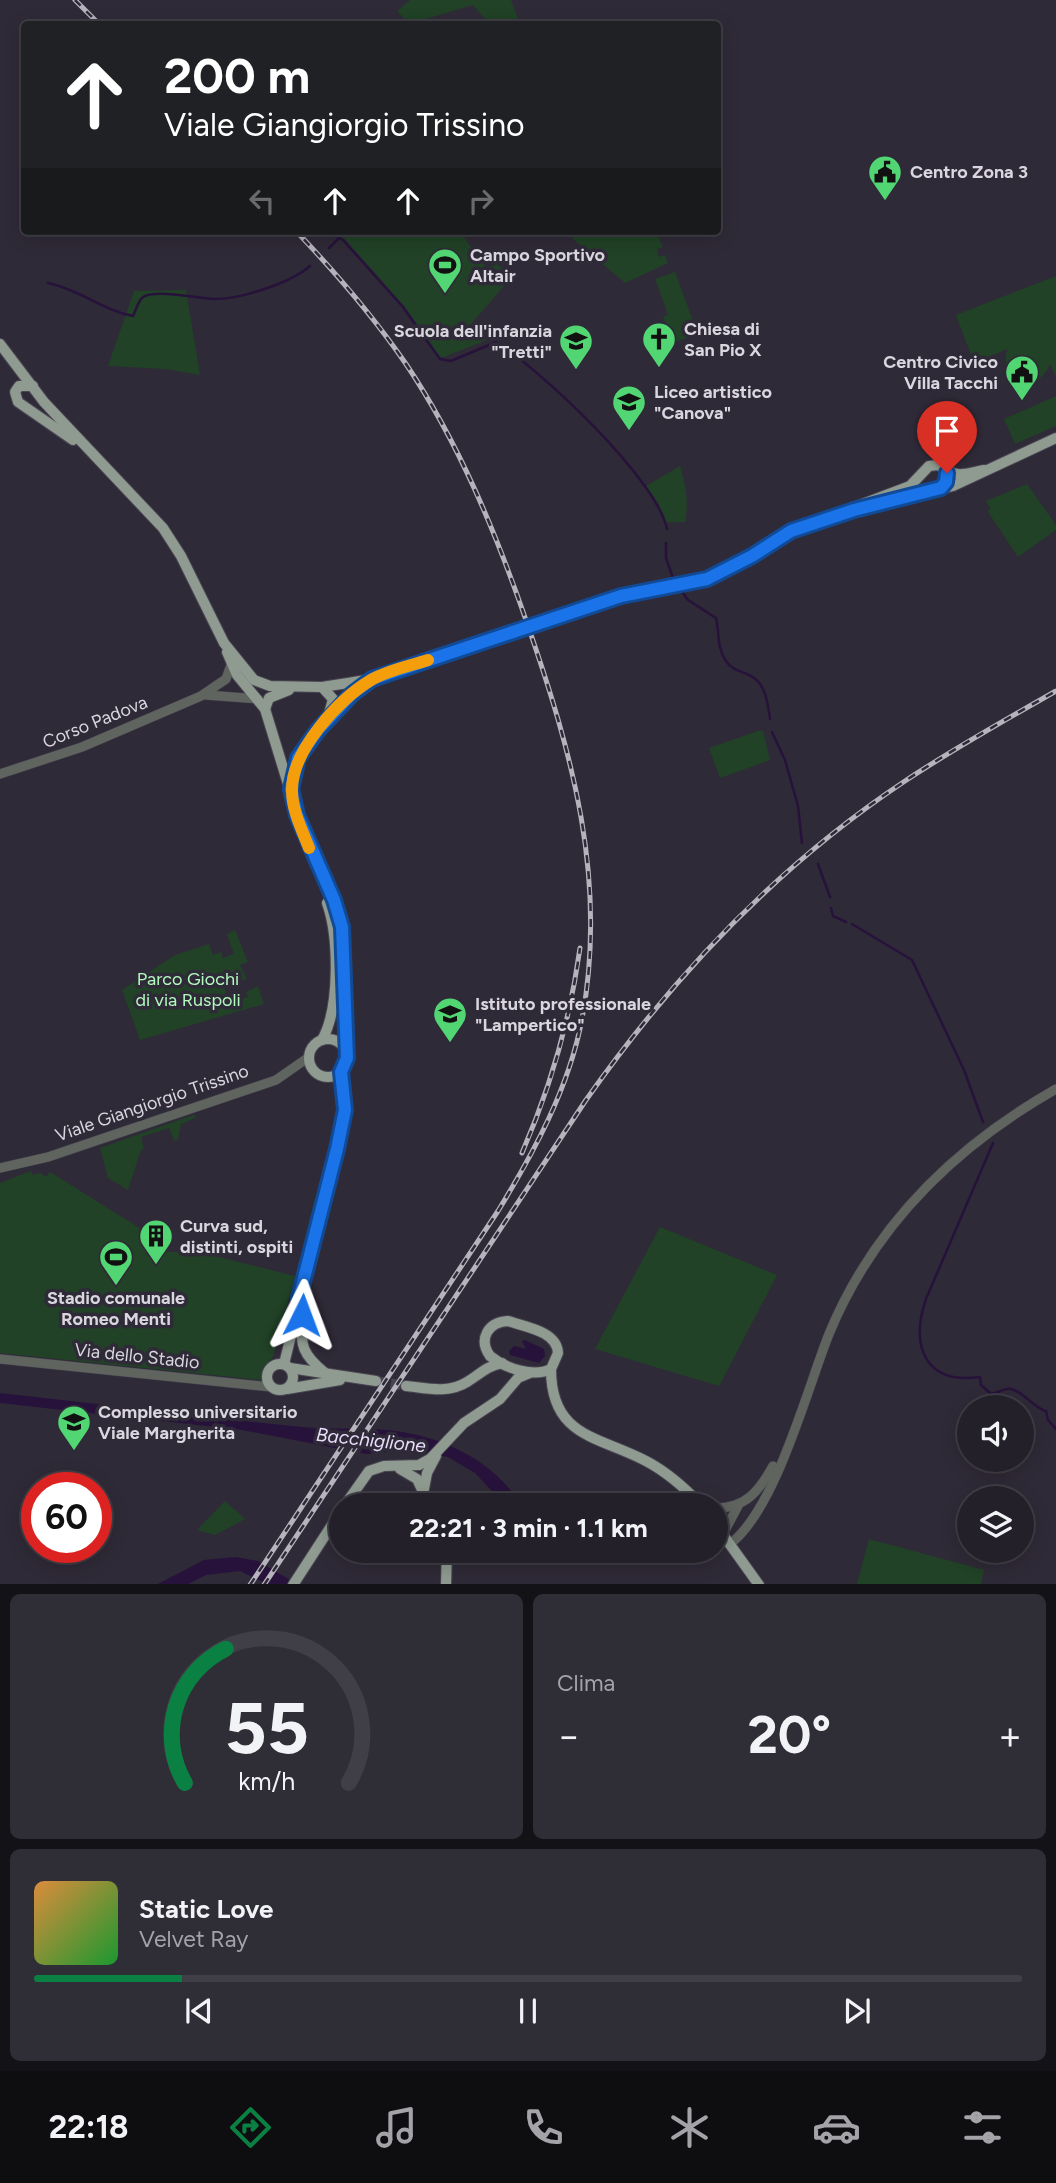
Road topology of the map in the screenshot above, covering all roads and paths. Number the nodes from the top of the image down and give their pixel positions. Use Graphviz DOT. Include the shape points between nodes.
graph roads {
  1 [pos="0,344"];
  2 [pos="8,356"];
  3 [pos="19,386"];
  4 [pos="36,390"];
  5 [pos="24,405"];
  6 [pos="1056,438"];
  7 [pos="92,454"];
  8 [pos="984,470"];
  9 [pos="947,473"];
  10 [pos="922,476"];
  11 [pos="938,488"];
  12 [pos="854,510"];
  13 [pos="224,643"];
  14 [pos="238,671"];
  15 [pos="372,679"];
  16 [pos="306,687"];
  17 [pos="321,687"];
  18 [pos="201,696"];
  19 [pos="262,704"];
  20 [pos="327,719"];
  21 [pos="282,758"];
  22 [pos="298,758"];
  23 [pos="0,774"];
  24 [pos="292,801"];
  25 [pos="315,863"];
  26 [pos="322,1040"];
  27 [pos="344,1048"];
  28 [pos="309,1057"];
  29 [pos="341,1072"];
  30 [pos="329,1077"];
  31 [pos="1056,1089"];
  32 [pos="343,1091"];
  33 [pos="0,1168"];
  34 [pos="299,1298"];
  35 [pos="487,1352"];
  36 [pos="0,1359"];
  37 [pos="504,1364"];
  38 [pos="287,1366"];
  39 [pos="483,1369"];
  40 [pos="551,1369"];
  41 [pos="534,1373"];
  42 [pos="326,1374"];
  43 [pos="347,1379"];
  44 [pos="376,1381"];
  45 [pos="406,1386"];
  46 [pos="271,1387"];
  47 [pos="510,1387"];
  48 [pos="286,1390"];
  49 [pos="552,1391"];
  50 [pos="787,1444"];
  51 [pos="434,1458"];
  52 [pos="397,1468"];
  53 [pos="424,1492"];
  54 [pos="353,1493"];
  55 [pos="687,1493"];
  56 [pos="739,1505"];
  57 [pos="728,1506"];
  58 [pos="728,1517"];
  59 [pos="329,1529"];
  60 [pos="728,1541"];
  61 [pos="730,1544"];
  62 [pos="447,1563"];
  63 [pos="294,1582"];
  64 [pos="446,1584"];
  65 [pos="759,1584"];
  1 -- 2 [label="main road"];
  2 -- 3 [label="main road"];
  2 -- 4 [label="main road"];
  3 -- 4 [label="main road" via="29,384"];
  3 -- 5 [label="main road" via="16,399"];
  4 -- 5 [label="main road" via="34,402"];
  4 -- 7 [label="main road"];
  5 -- 7 [label="main road"];
  6 -- 8 [label="main road"];
  7 -- 13 [label="main road" via="163,528"];
  8 -- 9 [label="main road"];
  8 -- 11 [label="main road" via="953,486"];
  9 -- 10 [label="main road" via="932,465"];
  9 -- 11 [label="main road"];
  10 -- 11 [label="main road" via="923,482"];
  10 -- 12 [label="main road" via="910,486"];
  11 -- 12 [label="main road"];
  12 -- 15 [label="main road, Viale Giangiorgio Trissino, bridge" via="791,531 707,579 642,590"];
  13 -- 14 [label="main road"];
  13 -- 14 [label="main road"];
  14 -- 16 [label="main road, Viale Giangiorgio Trissino" via="270,685"];
  14 -- 18 [label="street, Corso Padova"];
  14 -- 19 [label="main road"];
  15 -- 17 [label="main road, Viale Giangiorgio Trissino"];
  15 -- 20 [label="main road, Viale Giangiorgio Trissino"];
  16 -- 17 [label="main road, Viale Giangiorgio Trissino"];
  16 -- 19 [label="main road" via="275,694"];
  17 -- 20 [label="main road" via="333,699"];
  18 -- 19 [label="street, Corso Padova"];
  18 -- 23 [label="street, Corso Padova" via="82,747"];
  19 -- 21 [label="main road"];
  20 -- 22 [label="main road, Viale Giangiorgio Trissino"];
  21 -- 22 [label="main road" via="291,762"];
  21 -- 24 [label="main road"];
  22 -- 24 [label="main road, Viale Giangiorgio Trissino"];
  24 -- 25 [label="main road, Viale Giangiorgio Trissino"];
  25 -- 26 [label="main road, Viale Giangiorgio Trissino" via="334,931 332,1010"];
  25 -- 27 [label="main road, Viale Giangiorgio Trissino" via="342,927"];
  26 -- 27 [label="main road" via="335,1040"];
  26 -- 28 [label="main road, Viale Giangiorgio Trissino" via="313,1046"];
  27 -- 29 [label="main road, Viale Giangiorgio Trissino" via="346,1063"];
  28 -- 30 [label="main road" via="317,1073"];
  28 -- 33 [label="street, Viale Giangiorgio Trissino" via="276,1080 48,1157"];
  29 -- 30 [label="main road"];
  29 -- 32 [label="main road, Viale Giangiorgio Trissino"];
  30 -- 32 [label="main road"];
  31 -- 50 [label="street" via="963,1150 888,1228 840,1310"];
  32 -- 34 [label="main road, Viale Giangiorgio Trissino" via="345,1110 337,1149"];
  34 -- 38 [label="main road, Viale Giangiorgio Trissino"];
  34 -- 42 [label="main road" via="303,1348"];
  35 -- 37 [label="main road"];
  35 -- 39 [label="main road"];
  35 -- 40 [label="main road" via="487,1331 508,1321 555,1341 558,1353"];
  36 -- 46 [label="street, Via dello Stadio"];
  37 -- 39 [label="main road"];
  37 -- 41 [label="main road"];
  37 -- 47 [label="main road" via="512,1380"];
  38 -- 42 [label="main road, Via dello Stadio"];
  38 -- 46 [label="main road" via="275,1365 269,1370"];
  38 -- 48 [label="main road" via="293,1381"];
  39 -- 45 [label="main road" via="464,1384 447,1389"];
  40 -- 41 [label="main road"];
  40 -- 49 [label="main road"];
  41 -- 47 [label="main road"];
  41 -- 49 [label="main road"];
  42 -- 43 [label="main road, Via dello Stadio"];
  43 -- 44 [label="main road, Via dello Stadio"];
  43 -- 48 [label="main road, Via dello Stadio"];
  46 -- 48 [label="main road, Via dello Stadio"];
  47 -- 51 [label="main road" via="457,1431"];
  49 -- 55 [label="main road" via="564,1418 577,1431 659,1468"];
  50 -- 56 [label="street" via="761,1487"];
  50 -- 61 [label="street" via="749,1525"];
  51 -- 52 [label="main road"];
  51 -- 53 [label="main road"];
  52 -- 53 [label="main road" via="417,1479"];
  52 -- 54 [label="main road" via="369,1471"];
  56 -- 57 [label="street"];
  56 -- 58 [label="street"];
  59 -- 63 [label="main road"];
  60 -- 61 [label="main road"];
  61 -- 65 [label="main road"];
  62 -- 64 [label="main road"];
}
